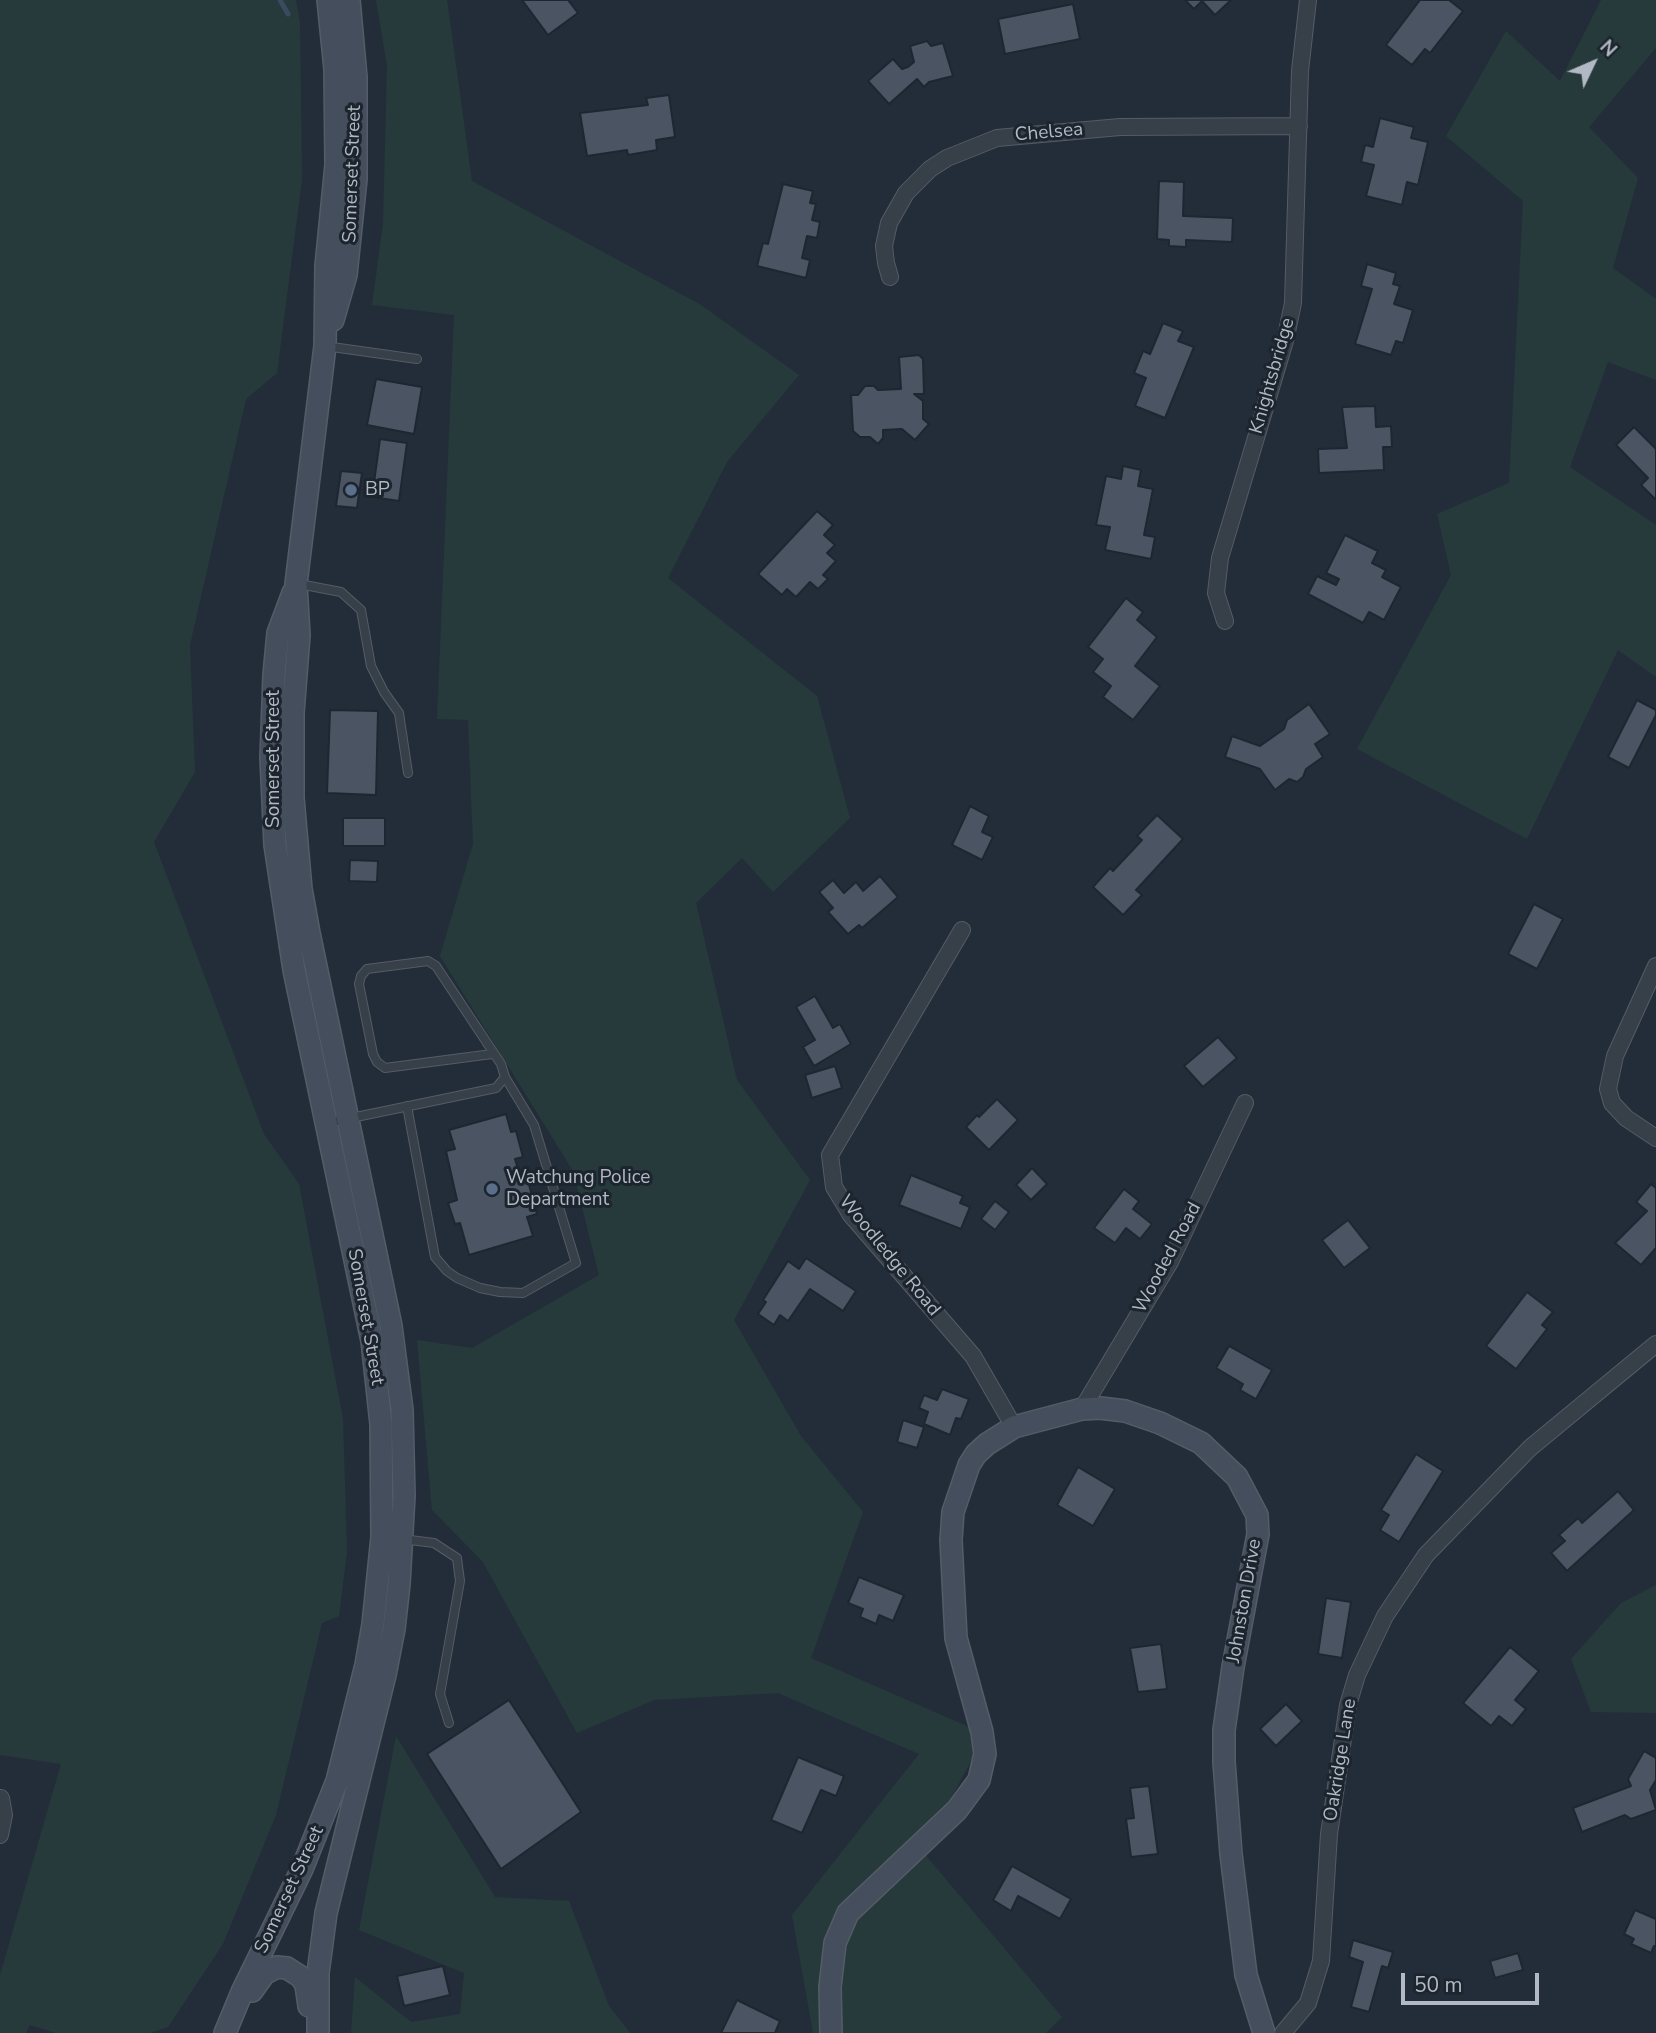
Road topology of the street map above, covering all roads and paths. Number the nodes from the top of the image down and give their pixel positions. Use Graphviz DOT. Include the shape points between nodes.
graph roads {
  1 [pos="328,0"];
  2 [pos="349,0"];
  3 [pos="1308,0"];
  4 [pos="1299,126"];
  5 [pos="890,277"];
  6 [pos="326,345"];
  7 [pos="417,359"];
  8 [pos="296,584"];
  9 [pos="1225,621"];
  10 [pos="408,773"];
  11 [pos="962,930"];
  12 [pos="1656,966"];
  13 [pos="492,1054"];
  14 [pos="505,1077"];
  15 [pos="1245,1103"];
  16 [pos="407,1106"];
  17 [pos="337,1120"];
  18 [pos="1656,1138"];
  19 [pos="1656,1344"];
  20 [pos="1082,1409"];
  21 [pos="1014,1427"];
  22 [pos="392,1538"];
  23 [pos="449,1723"];
  24 [pos="1,1798"];
  25 [pos="0,1835"];
  26 [pos="226,2033"];
  27 [pos="310,2033"];
  28 [pos="318,2033"];
  29 [pos="831,2033"];
  30 [pos="1264,2033"];
  31 [pos="1283,2033"];
  1 -- 6 [label="main road, Somerset Street" via="335,69 336,165 326,266"];
  2 -- 6 [label="main road, Somerset Street" via="356,77 355,192 346,275"];
  3 -- 4 [label="street, Knightsbridge"];
  4 -- 5 [label="street, Chelsea" via="1120,127 997,138 947,158 906,193 889,223 886,263"];
  4 -- 9 [label="street, Knightsbridge" via="1293,303 1220,558 1216,593"];
  6 -- 7 [label="lane"];
  6 -- 8 [label="main road, Somerset Street"];
  8 -- 10 [label="lane" via="341,592 361,610 371,666 399,713"];
  8 -- 17 [label="main road, Somerset Street" via="299,635 292,752 298,856"];
  11 -- 21 [label="street, Woodledge Road" via="830,1155 834,1188 851,1215 973,1356"];
  12 -- 18 [label="street" via="1615,1056 1608,1089 1612,1103 1626,1118"];
  13 -- 13 [label="lane" via="436,966 428,961 367,969 361,976 373,1054 385,1068"];
  13 -- 14 [label="lane"];
  14 -- 16 [label="lane" via="496,1088"];
  14 -- 16 [label="lane" via="534,1125 576,1263 523,1293 480,1288 457,1278 435,1257"];
  15 -- 20 [label="street, Wooded Road" via="1170,1262"];
  16 -- 17 [label="lane"];
  17 -- 22 [label="main road, Somerset Street" via="378,1381"];
  19 -- 31 [label="street, Oakridge Lane" via="1530,1448 1426,1555 1385,1616 1348,1705 1329,1834 1321,1961 1308,2003"];
  20 -- 21 [label="main road, Johnston Drive"];
  20 -- 30 [label="main road, Johnston Drive" via="1125,1411 1201,1443 1237,1477 1257,1515 1258,1534 1226,1717 1224,1762 1245,1975"];
  21 -- 29 [label="main road, Johnston Drive" via="968,1465 953,1512 956,1638 982,1732 985,1754 979,1780 957,1810 848,1913 835,1943"];
  22 -- 23 [label="lane" via="434,1543 457,1558 460,1580 440,1694"];
  22 -- 26 [label="main road, Somerset Street" via="337,1781"];
  22 -- 28 [label="main road, Somerset Street" via="394,1629 368,1751 332,1880 318,1973"];
  24 -- 25 [label="street"];
  26 -- 27 [label="main road" via="257,1981 277,1967 294,1972 306,1985"];
}
